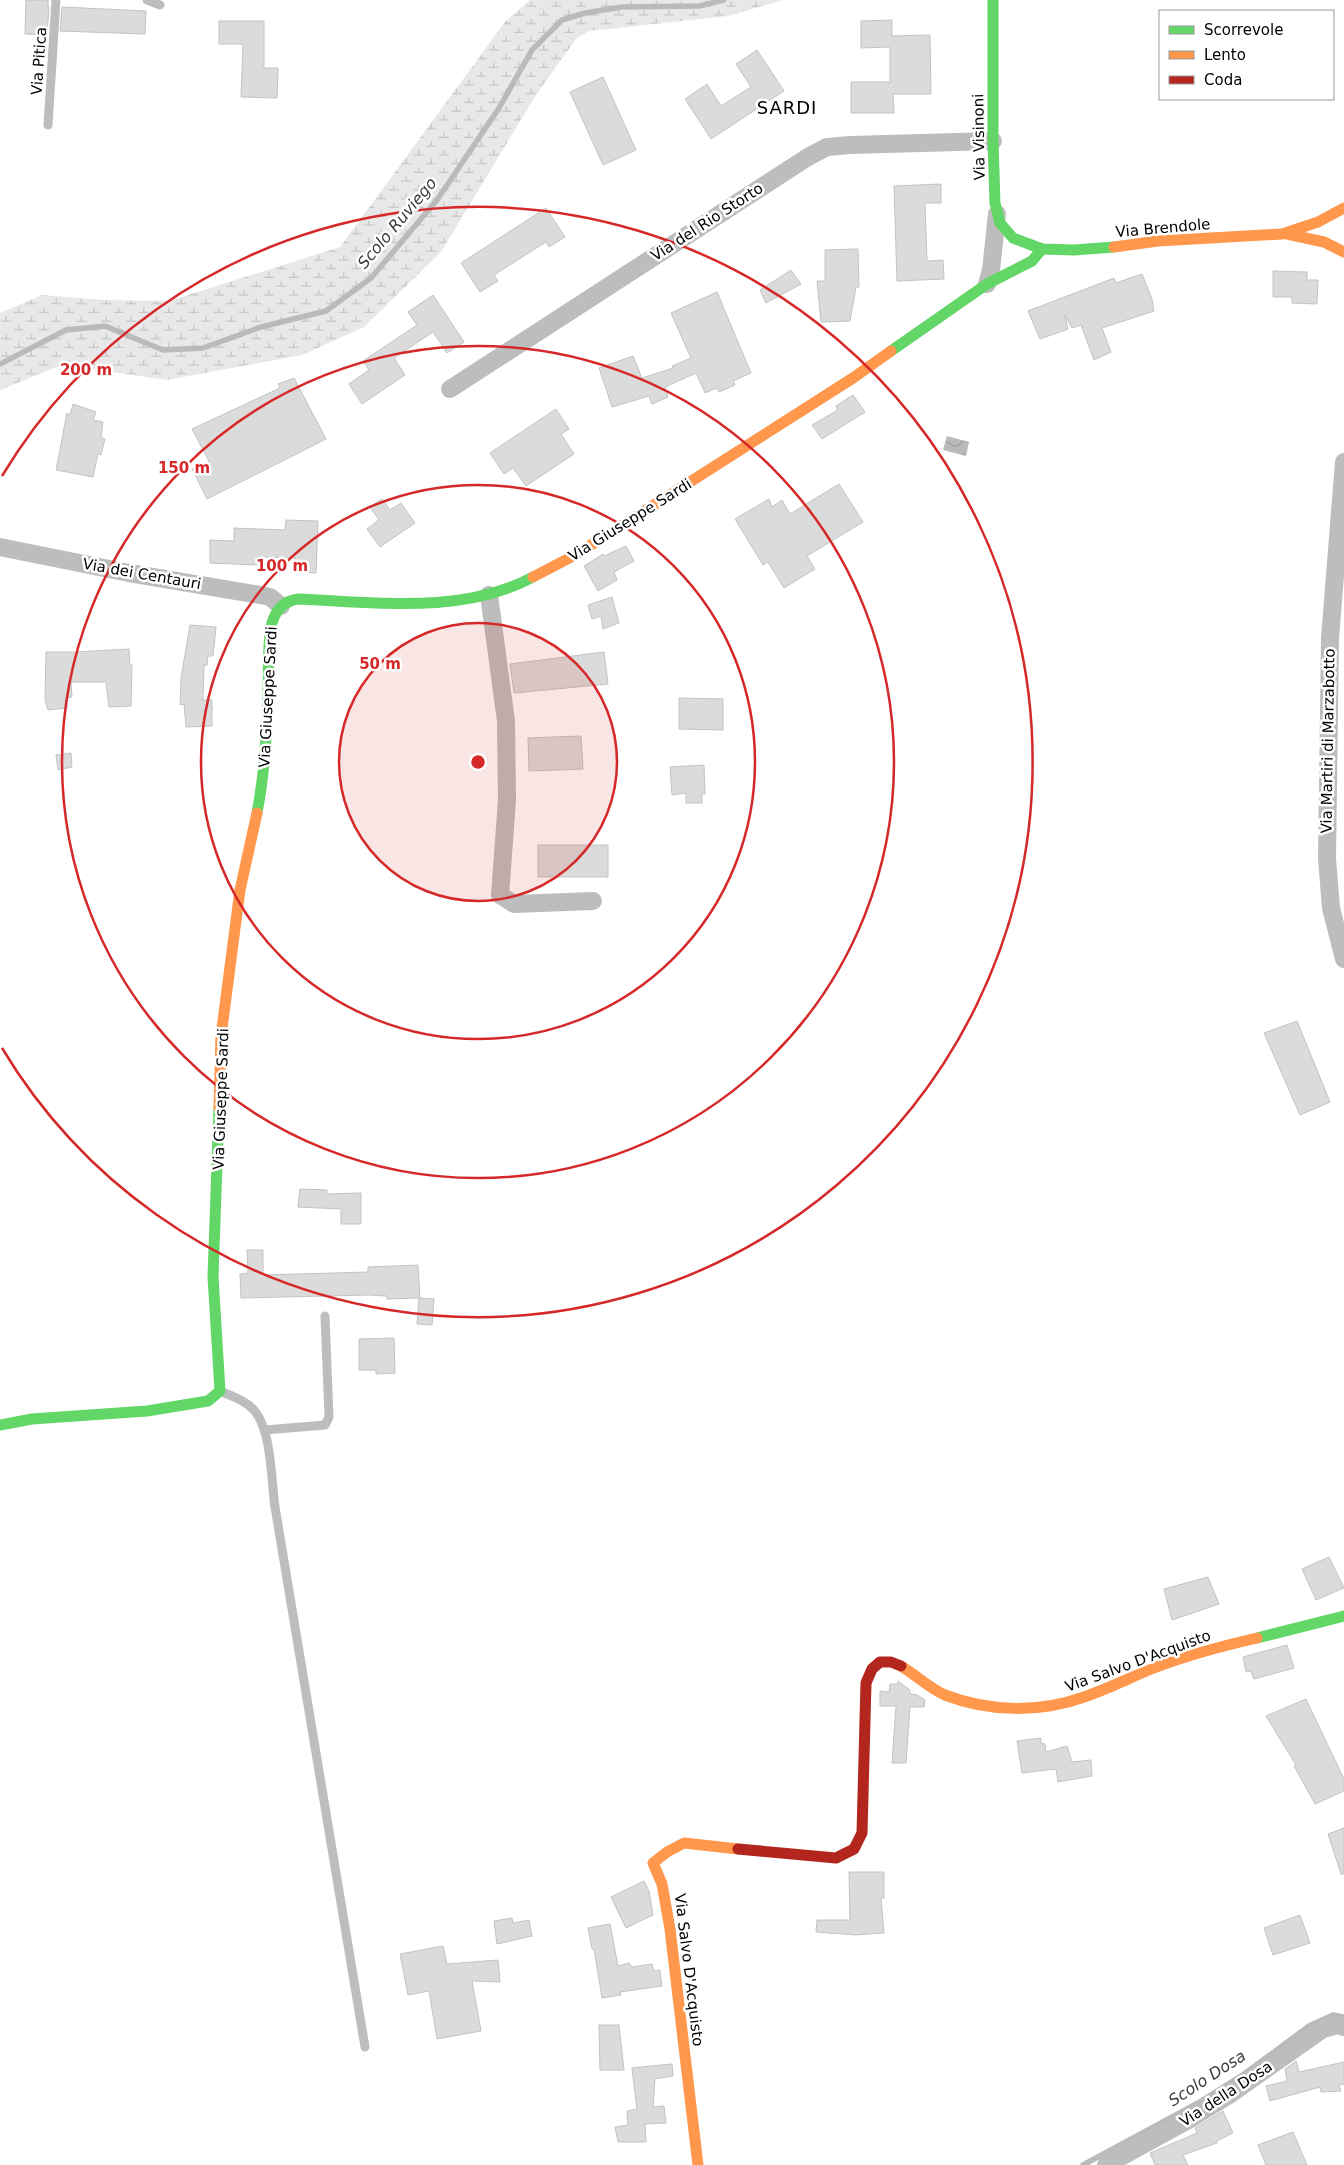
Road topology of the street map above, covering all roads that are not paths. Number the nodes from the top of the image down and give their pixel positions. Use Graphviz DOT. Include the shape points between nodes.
graph roads {
  1 [pos="56,0"];
  2 [pos="148,0"];
  3 [pos="993,0"];
  4 [pos="160,5"];
  5 [pos="48,125"];
  6 [pos="993,141"];
  7 [pos="1343,208"];
  8 [pos="997,214"];
  9 [pos="1287,234"];
  10 [pos="1042,249"];
  11 [pos="1342,251"];
  12 [pos="987,284"];
  13 [pos="450,389"];
  14 [pos="1344,462"];
  15 [pos="0,546"];
  16 [pos="489,595"];
  17 [pos="280,606"];
  18 [pos="593,902"];
  19 [pos="1344,959"];
  20 [pos="325,1316"];
  21 [pos="220,1391"];
  22 [pos="0,1425"];
  23 [pos="265,1430"];
  24 [pos="1344,1616"];
  25 [pos="1344,2027"];
  26 [pos="365,2047"];
  27 [pos="698,2165"];
  28 [pos="1106,2165"];
  1 -- 5 [label="lane, Via Pitica"];
  2 -- 4 [label="lane"];
  3 -- 6 [label="street, Via Visinoni"];
  6 -- 8 [label="street, Via Visinoni"];
  6 -- 13 [label="street, Via del Rio Storto" via="827,147"];
  7 -- 9 [label="street, Via Brendole"];
  7 -- 11 [label="street, Via Brendole" via="1336,216 1333,229"];
  8 -- 10 [label="street, Via Visinoni" via="1013,238"];
  8 -- 12 [label="street"];
  9 -- 10 [label="street, Via Brendole" via="1158,241 1107,248"];
  9 -- 11 [label="street, Via Brendole"];
  10 -- 12 [label="street, Via Giuseppe Sardi" via="1032,261"];
  12 -- 16 [label="street, Via Giuseppe Sardi" via="853,378 577,554 526,581"];
  14 -- 19 [label="street, Via Martiri di Marzabotto" via="1330,638 1327,860 1331,908"];
  15 -- 17 [label="street, Via dei Centauri" via="129,573 270,597"];
  16 -- 17 [label="street, Via Giuseppe Sardi" via="405,602 298,599"];
  16 -- 18 [label="street" via="506,721 507,800 500,896 514,904"];
  17 -- 21 [label="street, Via Giuseppe Sardi" via="270,635 264,779 240,890 222,1036 213,1277"];
  20 -- 23 [label="lane" via="330,1417 325,1425"];
  21 -- 22 [label="street" via="208,1401 147,1411 32,1419"];
  21 -- 23 [label="lane" via="242,1400 254,1410"];
  23 -- 26 [label="lane"];
  24 -- 27 [label="street, Via Salvo D'Acquisto" via="1165,1664 1066,1704 1032,1708 972,1703 942,1693 903,1668 885,1661 872,1668 866,1684 862,1833 854,1849 836,1858 684,1843 654,1863 662,1884 670,1930"];
  25 -- 28 [label="street, Via della Dosa" via="1337,2025 1322,2029 1232,2093"];
}
